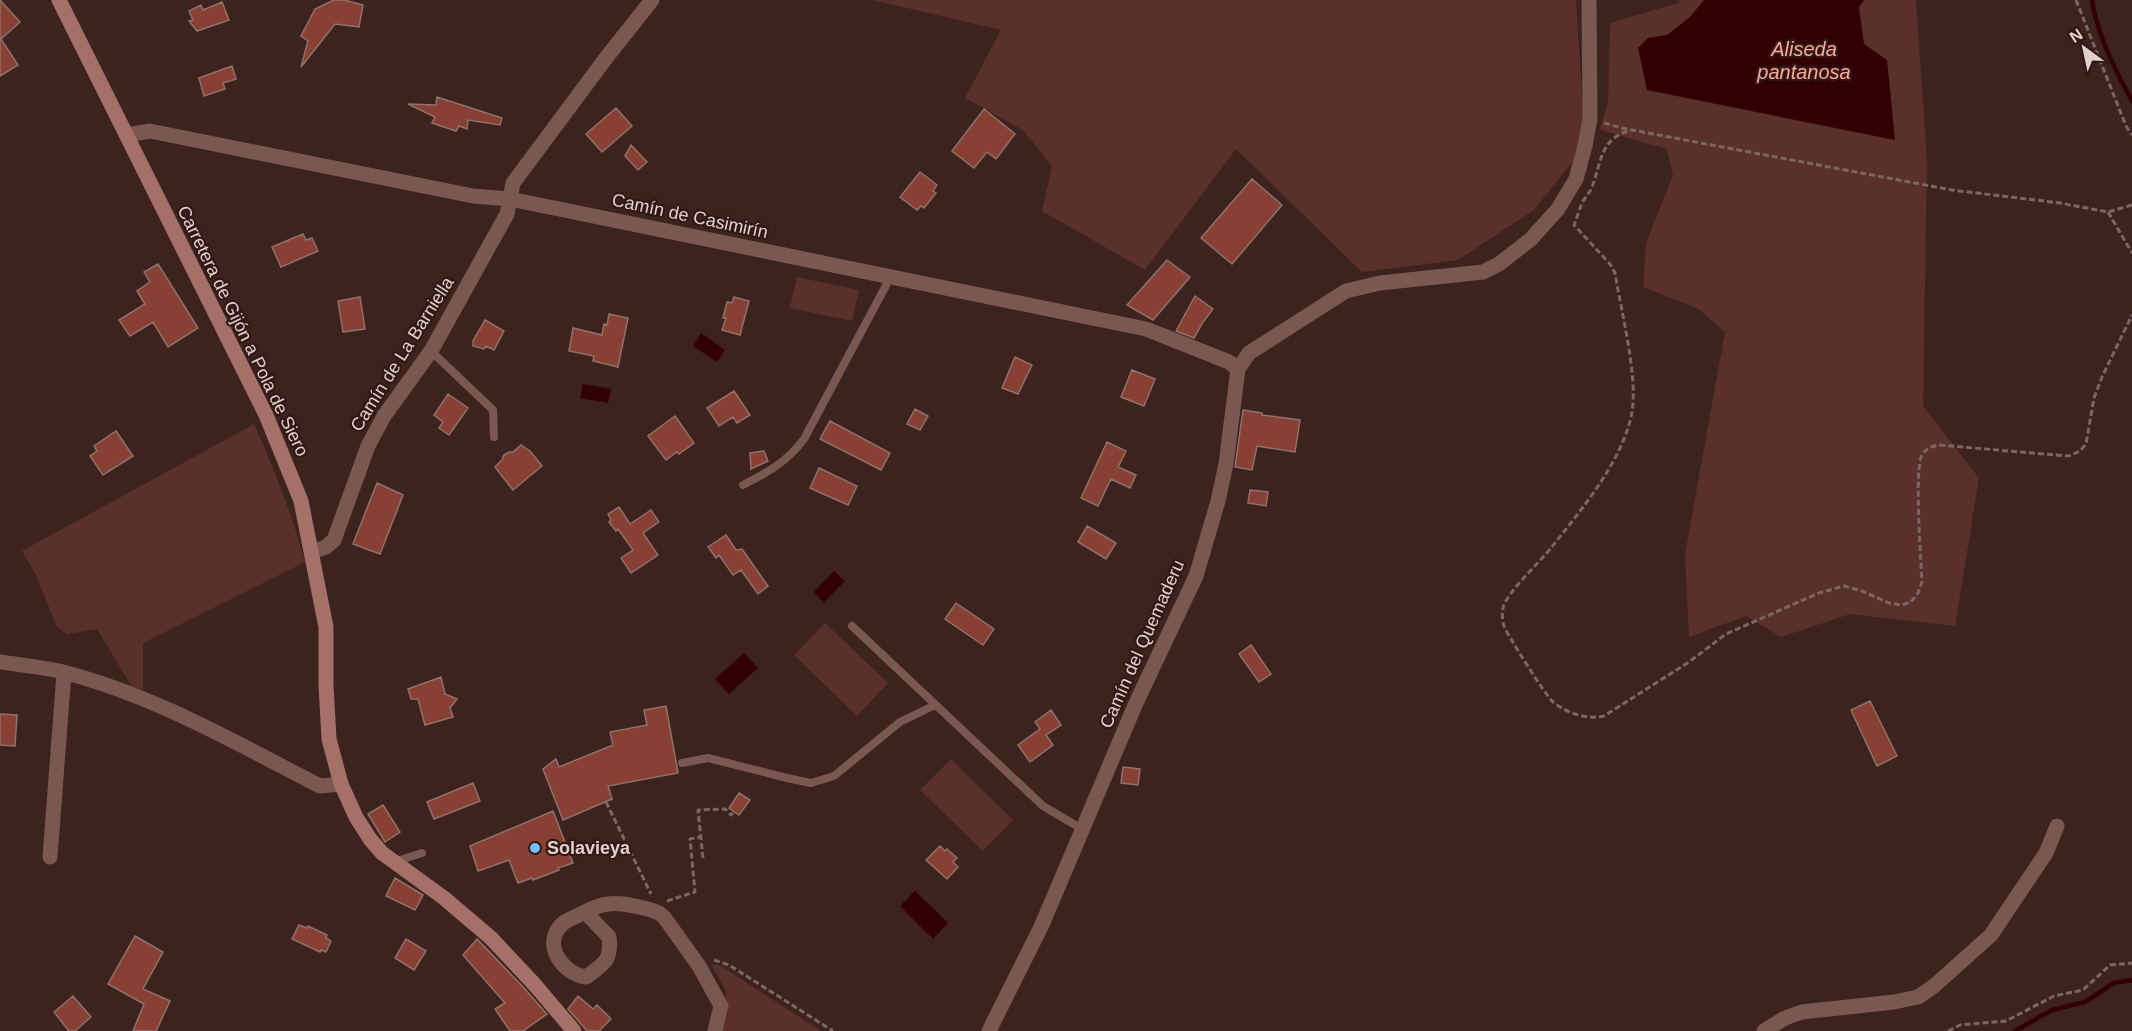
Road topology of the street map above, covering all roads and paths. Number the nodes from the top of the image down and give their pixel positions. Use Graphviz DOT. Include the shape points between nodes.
graph roads {
  1 [pos="59,0"];
  2 [pos="652,0"];
  3 [pos="1589,0"];
  4 [pos="2076,0"];
  5 [pos="1590,119"];
  6 [pos="1632,130"];
  7 [pos="127,135"];
  8 [pos="2132,135"];
  9 [pos="510,200"];
  10 [pos="2132,205"];
  11 [pos="2108,212"];
  12 [pos="2132,253"];
  13 [pos="890,278"];
  14 [pos="2132,315"];
  15 [pos="431,351"];
  16 [pos="1238,369"];
  17 [pos="494,437"];
  18 [pos="743,485"];
  19 [pos="312,552"];
  20 [pos="852,626"];
  21 [pos="0,662"];
  22 [pos="64,673"];
  23 [pos="935,705"];
  24 [pos="682,763"];
  25 [pos="341,784"];
  26 [pos="606,802"];
  27 [pos="734,812"];
  28 [pos="2056,826"];
  29 [pos="1082,829"];
  30 [pos="700,837"];
  31 [pos="422,853"];
  32 [pos="50,857"];
  33 [pos="703,858"];
  34 [pos="393,862"];
  35 [pos="659,910"];
  36 [pos="585,912"];
  37 [pos="695,960"];
  38 [pos="2132,963"];
  39 [pos="568,1028"];
  40 [pos="715,1031"];
  41 [pos="833,1031"];
  42 [pos="989,1031"];
  43 [pos="1764,1031"];
  44 [pos="1948,1031"];
  1 -- 7 [label="street, Carretera de Gijón a Pola de Siero"];
  2 -- 9 [label="street, Camín de La Barniella" via="513,183"];
  3 -- 5 [label="street"];
  4 -- 8 [label="path"];
  5 -- 6 [label="path"];
  5 -- 16 [label="street" via="1576,179 1558,209 1531,239 1499,264 1483,272 1380,283 1346,291 1249,353"];
  6 -- 11 [label="path" via="1952,190"];
  6 -- 14 [label="path" via="1620,133 1607,144 1574,225 1615,273 1632,377 1632,411 1610,466 1578,515 1507,598 1503,608 1504,627 1546,694 1552,702 1574,714 1604,716 1726,634 1819,593 1844,586 1889,603 1911,602 1922,582 1919,496 1923,453 1938,445 2069,456 2080,451 2086,444 2102,377"];
  7 -- 9 [label="street, Camín de Casimirín" via="150,131 472,196"];
  7 -- 19 [label="street, Carretera de Gijón a Pola de Siero" via="266,415 301,501"];
  9 -- 13 [label="street, Camín de Casimirín"];
  9 -- 15 [label="street, Camín de La Barniella" via="507,214"];
  10 -- 11 [label="path"];
  11 -- 12 [label="path"];
  13 -- 16 [label="street, Camín de Casimirín" via="1146,328"];
  13 -- 18 [label="lane" via="804,440 771,471"];
  15 -- 17 [label="lane" via="493,410"];
  15 -- 19 [label="street, Camín de La Barniella" via="384,416 368,446 334,540"];
  16 -- 29 [label="street, Camín del Quemaderu" via="1222,483 1196,576"];
  19 -- 25 [label="street, Carretera de Gijón a Pola de Siero" via="326,627 329,739"];
  20 -- 23 [label="lane"];
  21 -- 22 [label="street"];
  22 -- 25 [label="street" via="164,707 320,786"];
  22 -- 32 [label="street"];
  23 -- 24 [label="lane" via="900,722 834,776 811,783 708,758"];
  23 -- 29 [label="lane" via="1042,806"];
  25 -- 34 [label="street, Carretera de Gijón a Pola de Siero" via="356,818"];
  26 -- 35 [label="path"];
  27 -- 30 [label="path" via="698,810"];
  28 -- 43 [label="street" via="2046,853 1991,935 1934,986 1918,997 1894,1002 1802,1012"];
  29 -- 42 [label="street, Camín del Quemaderu" via="1041,927"];
  30 -- 33 [label="path"];
  30 -- 35 [label="path" via="690,838 695,892"];
  31 -- 34 [label="lane"];
  34 -- 39 [label="street, Carretera de Gijón a Pola de Siero" via="491,938"];
  35 -- 36 [label="street" via="610,903"];
  35 -- 37 [label="street"];
  37 -- 40 [label="street" via="721,1006"];
  37 -- 41 [label="path" via="706,958 729,965"];
  38 -- 44 [label="path" via="2110,965 2083,990 2054,996 2006,1021 1960,1025"];
}
